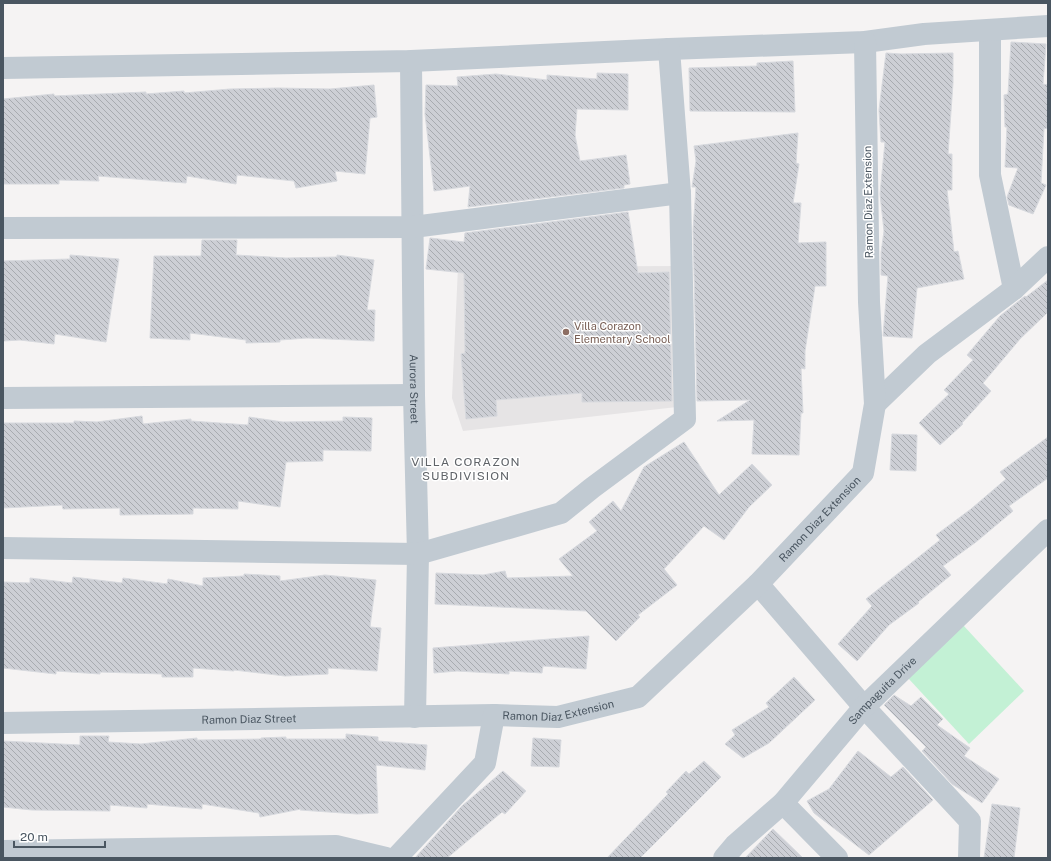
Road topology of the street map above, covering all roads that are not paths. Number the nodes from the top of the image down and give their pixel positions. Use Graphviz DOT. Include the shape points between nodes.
graph roads {
  1 [pos="1048,26"];
  2 [pos="990,30"];
  3 [pos="865,42"];
  4 [pos="669,49"];
  5 [pos="410,61"];
  6 [pos="3,68"];
  7 [pos="680,192"];
  8 [pos="413,227"];
  9 [pos="3,228"];
  10 [pos="1048,257"];
  11 [pos="1014,289"];
  12 [pos="414,395"];
  13 [pos="3,398"];
  14 [pos="875,404"];
  15 [pos="1048,530"];
  16 [pos="3,548"];
  17 [pos="418,554"];
  18 [pos="758,584"];
  19 [pos="864,707"];
  20 [pos="494,715"];
  21 [pos="415,717"];
  22 [pos="3,723"];
  23 [pos="783,803"];
  24 [pos="3,851"];
  25 [pos="386,858"];
  26 [pos="396,858"];
  27 [pos="724,858"];
  28 [pos="837,858"];
  29 [pos="969,858"];
  1 -- 2 [label="street"];
  2 -- 3 [label="street" via="924,34"];
  2 -- 11 [label="street" via="990,175"];
  3 -- 4 [label="street"];
  3 -- 14 [label="street, Ramon Diaz Extension" via="869,302"];
  4 -- 5 [label="street"];
  4 -- 7 [label="street"];
  5 -- 6 [label="street"];
  5 -- 8 [label="street, Aurora Street"];
  7 -- 8 [label="street"];
  7 -- 17 [label="street" via="685,419 561,513"];
  8 -- 9 [label="street"];
  8 -- 12 [label="street, Aurora Street"];
  10 -- 11 [label="street"];
  11 -- 14 [label="street" via="927,354"];
  12 -- 13 [label="street"];
  12 -- 17 [label="street, Aurora Street"];
  14 -- 18 [label="street, Ramon Diaz Extension" via="864,473"];
  15 -- 19 [label="street, Sampaguita Drive"];
  16 -- 17 [label="street"];
  17 -- 21 [label="street, Aurora Street"];
  18 -- 19 [label="street"];
  18 -- 20 [label="street, Ramon Diaz Extension" via="638,697 558,717"];
  19 -- 23 [label="street, Sampaguita Drive"];
  19 -- 29 [label="street" via="970,821"];
  20 -- 21 [label="street, Ramon Diaz Street"];
  20 -- 26 [label="street" via="485,763"];
  21 -- 22 [label="street, Ramon Diaz Street"];
  23 -- 27 [label="street, Sampaguita Drive" via="735,845"];
  23 -- 28 [label="street"];
  24 -- 25 [label="street" via="336,846"];
}
